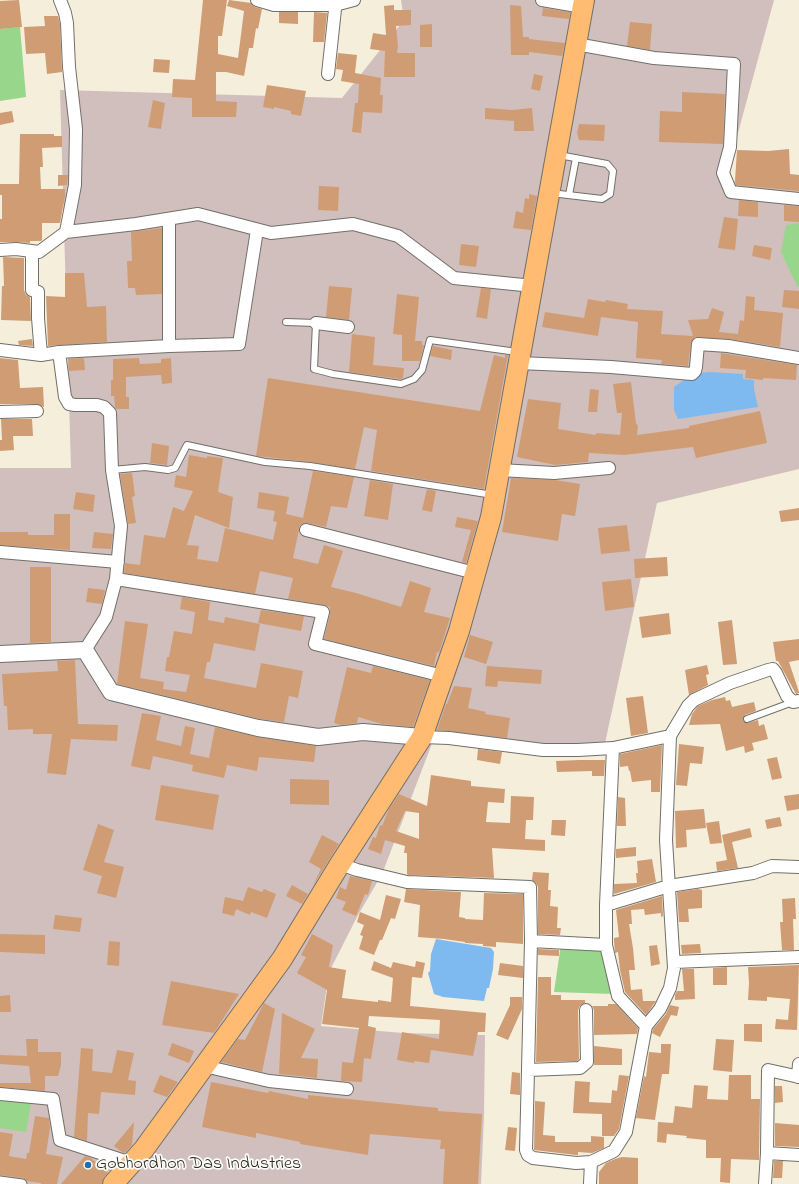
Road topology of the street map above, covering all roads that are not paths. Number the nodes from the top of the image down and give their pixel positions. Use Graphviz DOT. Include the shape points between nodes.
graph roads {
  1 [pos="60,0"];
  2 [pos="257,0"];
  3 [pos="354,0"];
  4 [pos="542,0"];
  5 [pos="335,3"];
  6 [pos="584,4"];
  7 [pos="576,44"];
  8 [pos="328,74"];
  9 [pos="556,154"];
  10 [pos="576,158"];
  11 [pos="550,192"];
  12 [pos="570,195"];
  13 [pos="799,199"];
  14 [pos="169,219"];
  15 [pos="257,230"];
  16 [pos="66,232"];
  17 [pos="0,250"];
  18 [pos="32,251"];
  19 [pos="533,286"];
  20 [pos="286,322"];
  21 [pos="316,323"];
  22 [pos="348,327"];
  23 [pos="0,346"];
  24 [pos="169,346"];
  25 [pos="0,350"];
  26 [pos="59,352"];
  27 [pos="41,355"];
  28 [pos="520,358"];
  29 [pos="799,358"];
  30 [pos="38,411"];
  31 [pos="0,412"];
  32 [pos="609,468"];
  33 [pos="112,470"];
  34 [pos="499,470"];
  35 [pos="495,495"];
  36 [pos="306,530"];
  37 [pos="0,552"];
  38 [pos="118,562"];
  39 [pos="475,573"];
  40 [pos="116,579"];
  41 [pos="85,650"];
  42 [pos="0,654"];
  43 [pos="443,676"];
  44 [pos="796,702"];
  45 [pos="747,719"];
  46 [pos="670,736"];
  47 [pos="422,737"];
  48 [pos="613,748"];
  49 [pos="340,864"];
  50 [pos="799,867"];
  51 [pos="669,886"];
  52 [pos="606,905"];
  53 [pos="531,941"];
  54 [pos="606,945"];
  55 [pos="799,957"];
  56 [pos="674,962"];
  57 [pos="586,1010"];
  58 [pos="646,1026"];
  59 [pos="799,1064"];
  60 [pos="204,1066"];
  61 [pos="528,1070"];
  62 [pos="799,1077"];
  63 [pos="347,1089"];
  64 [pos="0,1094"];
  65 [pos="767,1152"];
  66 [pos="799,1155"];
  67 [pos="591,1162"];
  68 [pos="132,1163"];
  69 [pos="0,1181"];
  70 [pos="22,1184"];
  71 [pos="113,1184"];
  72 [pos="590,1184"];
  73 [pos="765,1184"];
  1 -- 16 [label="street" via="67,23 76,135 75,185"];
  2 -- 5 [label="street" via="274,5"];
  3 -- 5 [label="street"];
  4 -- 6 [label="street"];
  5 -- 8 [label="street"];
  6 -- 7 [label="main road"];
  7 -- 9 [label="main road"];
  7 -- 13 [label="street" via="654,58 734,64 730,147 723,173 731,192"];
  9 -- 10 [label="lane"];
  9 -- 11 [label="main road"];
  10 -- 12 [label="lane"];
  10 -- 12 [label="lane" via="607,164 610,167 613,171 610,194 602,199"];
  11 -- 12 [label="lane"];
  11 -- 19 [label="main road"];
  14 -- 15 [label="street" via="198,214"];
  14 -- 16 [label="street"];
  14 -- 24 [label="street"];
  15 -- 19 [label="street" via="271,233 353,224 398,236 454,278"];
  15 -- 24 [label="street" via="239,344"];
  16 -- 18 [label="street" via="39,252"];
  17 -- 18 [label="street"];
  18 -- 27 [label="street" via="32,290 38,292"];
  19 -- 28 [label="main road"];
  20 -- 21 [label="lane"];
  21 -- 22 [label="street"];
  21 -- 28 [label="lane" via="314,370 333,374 401,384 414,379 422,370 430,340"];
  23 -- 25 [label="street"];
  24 -- 26 [label="street"];
  25 -- 27 [label="street"];
  26 -- 27 [label="street"];
  26 -- 33 [label="street" via="69,404 97,405 110,413"];
  28 -- 29 [label="street" via="692,374 696,367 698,344 728,346"];
  28 -- 34 [label="main road"];
  30 -- 31 [label="street"];
  32 -- 34 [label="street" via="554,473"];
  33 -- 35 [label="lane" via="175,468 187,445 265,462 310,466"];
  33 -- 38 [label="street" via="121,526"];
  34 -- 35 [label="main road"];
  35 -- 39 [label="main road"];
  36 -- 39 [label="street"];
  37 -- 38 [label="street"];
  38 -- 40 [label="street"];
  39 -- 43 [label="main road"];
  40 -- 41 [label="street" via="106,617"];
  40 -- 43 [label="street" via="323,612 315,644"];
  41 -- 42 [label="street"];
  41 -- 47 [label="street" via="111,692 258,728 318,737 363,732"];
  43 -- 47 [label="main road"];
  44 -- 45 [label="lane"];
  44 -- 46 [label="street" via="787,696 773,669 768,670 730,683 694,700"];
  46 -- 48 [label="street"];
  46 -- 51 [label="street" via="666,840"];
  47 -- 48 [label="street" via="543,750"];
  47 -- 49 [label="main road"];
  48 -- 52 [label="street"];
  49 -- 53 [label="street" via="407,882 530,887"];
  49 -- 60 [label="main road" via="282,959"];
  50 -- 51 [label="street" via="772,866 753,873"];
  51 -- 52 [label="street"];
  51 -- 56 [label="street"];
  52 -- 54 [label="street"];
  53 -- 54 [label="street"];
  53 -- 61 [label="street"];
  54 -- 58 [label="street" via="618,996"];
  55 -- 56 [label="street"];
  56 -- 58 [label="street" via="670,988 660,1009"];
  57 -- 61 [label="street" via="587,1062 580,1068"];
  58 -- 67 [label="street" via="626,1132 614,1151"];
  59 -- 62 [label="street"];
  60 -- 63 [label="street" via="269,1081"];
  60 -- 68 [label="main road"];
  61 -- 67 [label="street" via="528,1155 532,1158 576,1163"];
  62 -- 65 [label="street" via="768,1070"];
  64 -- 68 [label="street" via="53,1099 60,1140"];
  65 -- 66 [label="street"];
  65 -- 73 [label="street"];
  67 -- 72 [label="street"];
  68 -- 71 [label="main road"];
  69 -- 70 [label="street"];
}
